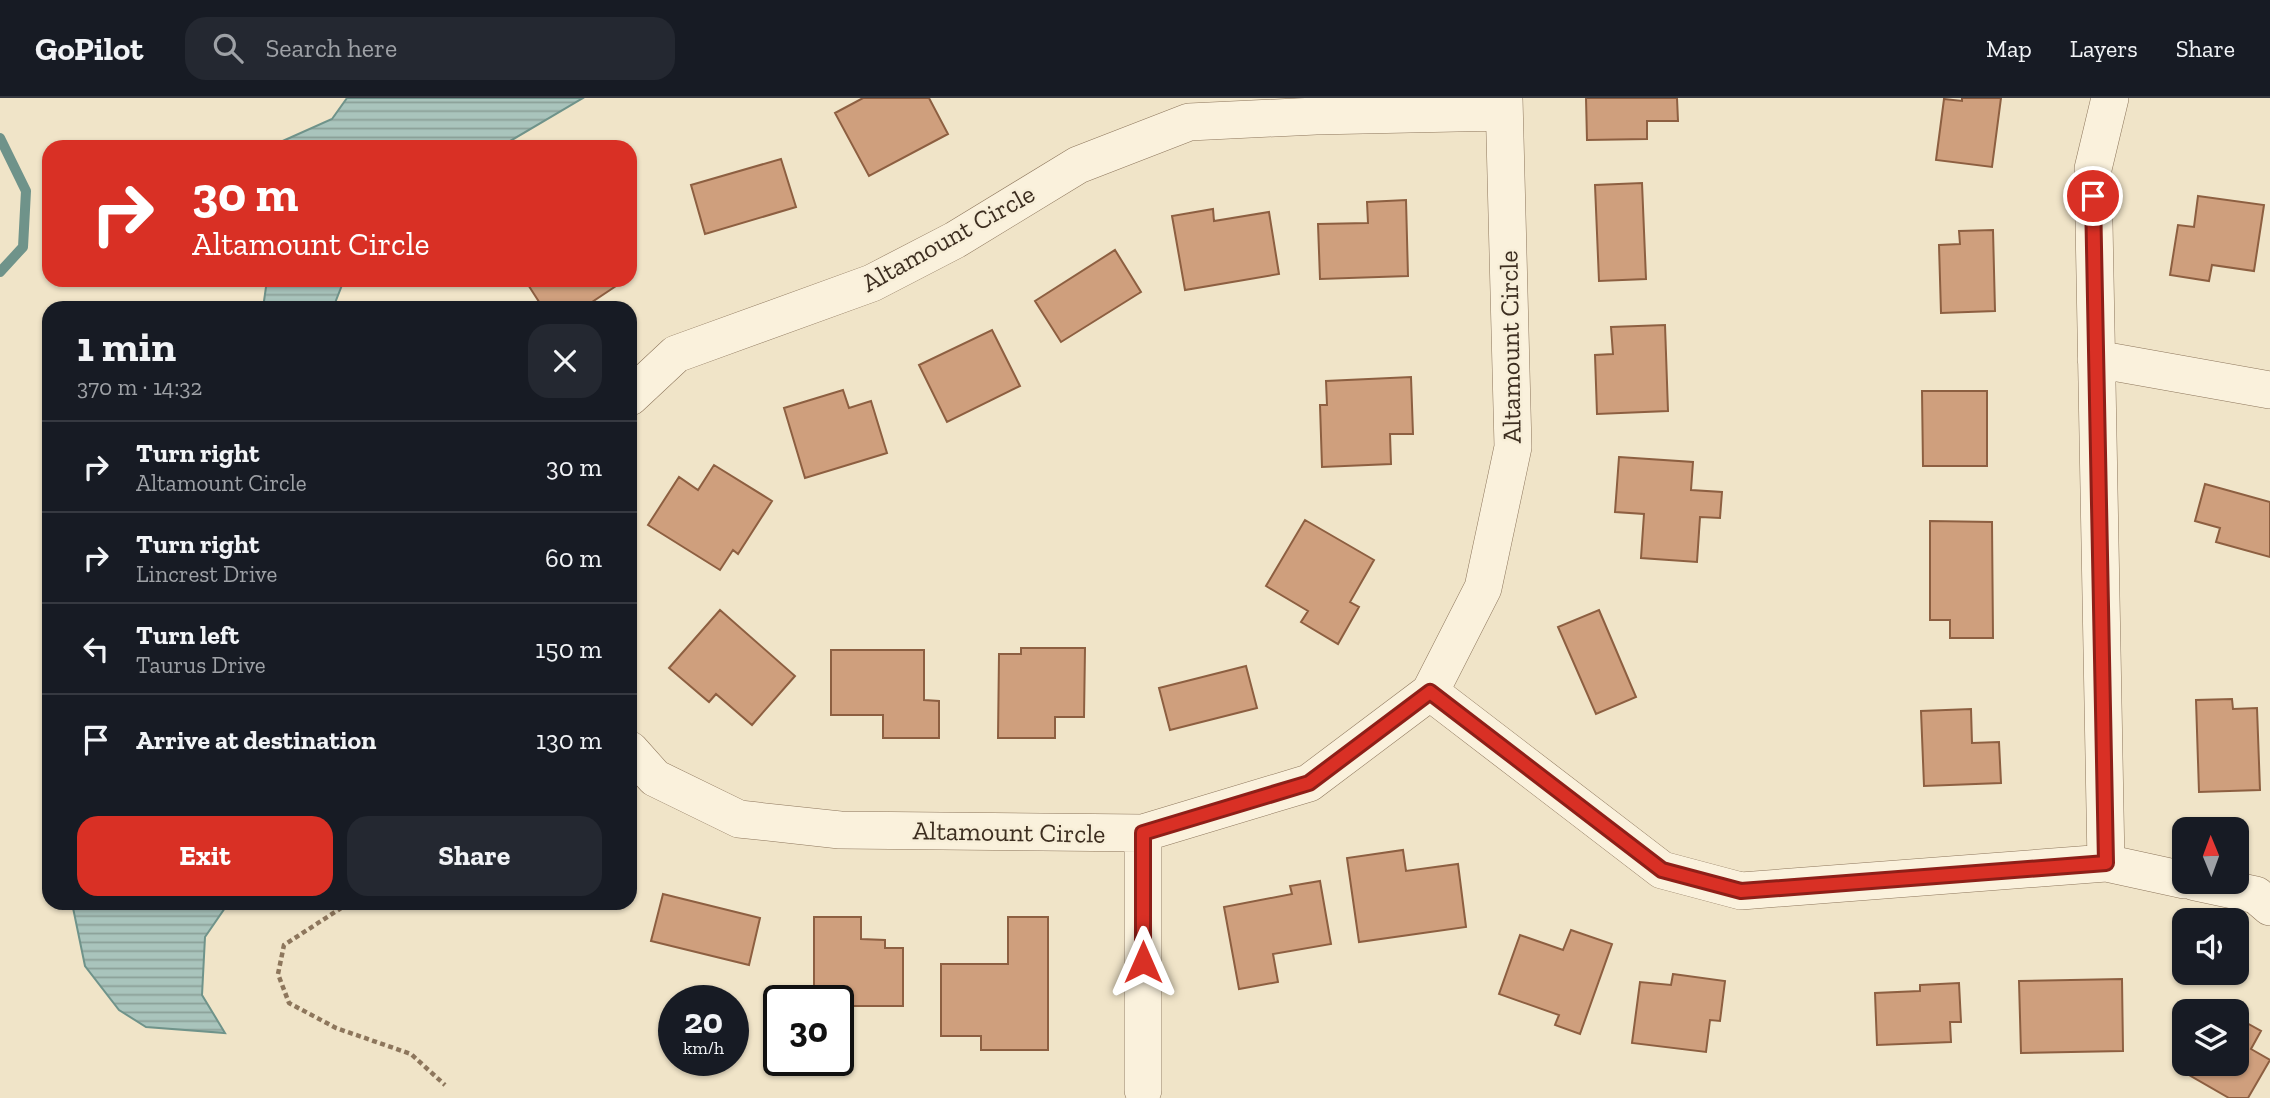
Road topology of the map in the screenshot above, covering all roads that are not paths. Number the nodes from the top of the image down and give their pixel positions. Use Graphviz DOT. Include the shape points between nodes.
graph roads {
  1 [pos="2110,98"];
  2 [pos="1504,105"];
  3 [pos="2096,359"];
  4 [pos="637,390"];
  5 [pos="2270,390"];
  6 [pos="1430,692"];
  7 [pos="637,758"];
  8 [pos="1143,833"];
  9 [pos="2106,863"];
  10 [pos="2172,877"];
  11 [pos="2249,894"];
  12 [pos="2270,907"];
  13 [pos="1143,1090"];
  1 -- 3 [label="street" via="2093,169"];
  2 -- 4 [label="street, Altamount Circle" via="1189,122 1078,164 955,240 872,284 676,354"];
  2 -- 6 [label="street, Altamount Circle" via="1513,447 1483,588"];
  3 -- 5 [label="street"];
  3 -- 9 [label="street"];
  6 -- 8 [label="street, Altamount Circle" via="1309,783"];
  6 -- 9 [label="street" via="1662,870 1741,891"];
  7 -- 8 [label="street, Altamount Circle" via="655,778 739,819 839,830"];
  8 -- 13 [label="street"];
  9 -- 10 [label="street"];
  11 -- 12 [label="street"];
}
